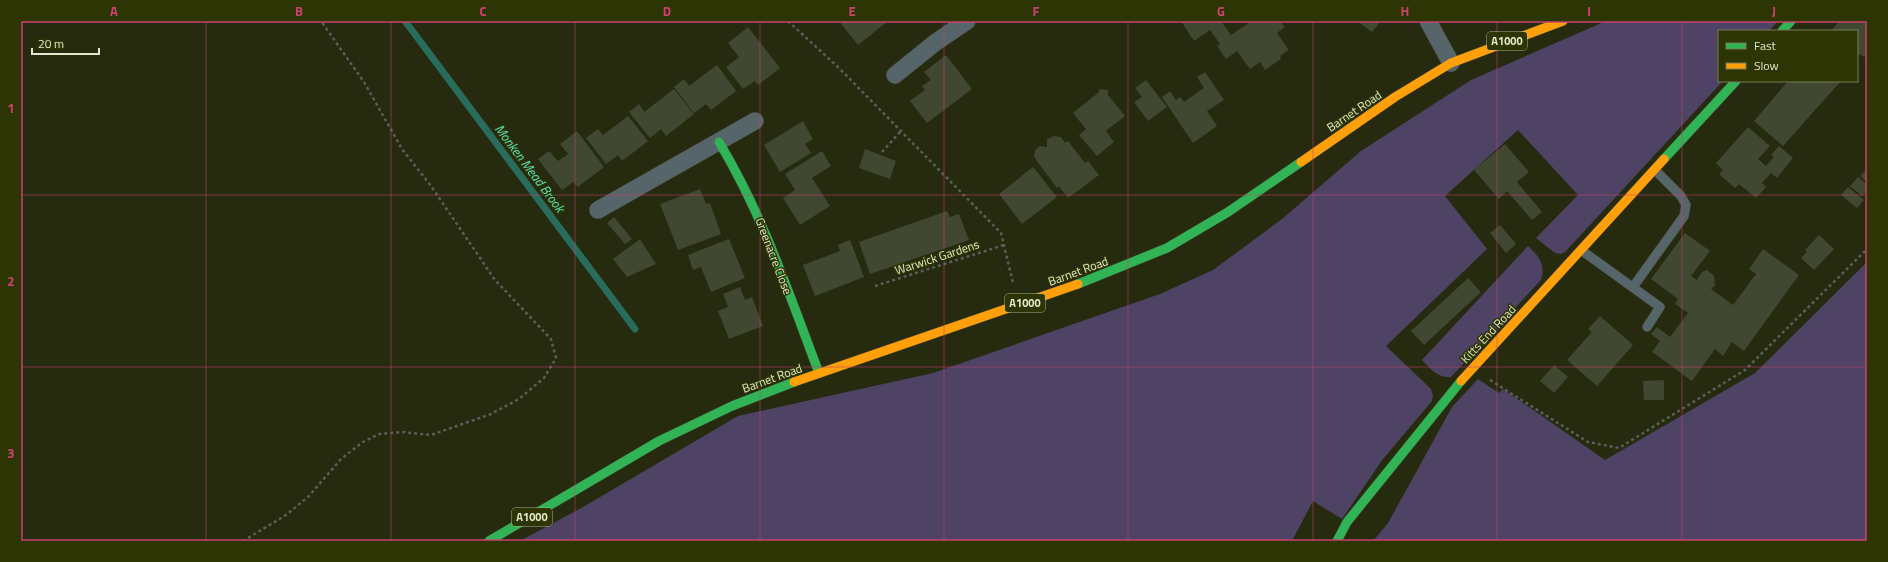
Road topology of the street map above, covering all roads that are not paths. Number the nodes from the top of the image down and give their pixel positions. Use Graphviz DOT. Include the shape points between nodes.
graph roads {
  1 [pos="967,21"];
  2 [pos="1428,21"];
  3 [pos="1563,21"];
  4 [pos="1791,21"];
  5 [pos="1783,30"];
  6 [pos="1451,63"];
  7 [pos="895,74"];
  8 [pos="1735,82"];
  9 [pos="755,121"];
  10 [pos="719,142"];
  11 [pos="1654,170"];
  12 [pos="598,210"];
  13 [pos="1581,250"];
  14 [pos="1633,287"];
  15 [pos="1647,328"];
  16 [pos="819,373"];
  17 [pos="489,541"];
  18 [pos="1337,541"];
  1 -- 7 [label="street"];
  2 -- 6 [label="street"];
  3 -- 6 [label="main road, A1000"];
  4 -- 5 [label="main road"];
  6 -- 16 [label="main road, Barnet Road / A1000" via="1395,97 1228,212 1167,248 1097,278"];
  8 -- 11 [label="main road, Kitts End Road"];
  9 -- 10 [label="street"];
  10 -- 12 [label="street"];
  10 -- 16 [label="main road, Greenacre Close" via="737,170 761,221"];
  11 -- 13 [label="main road, Kitts End Road"];
  11 -- 14 [label="lane" via="1681,196 1686,204 1684,216"];
  13 -- 14 [label="lane"];
  13 -- 18 [label="main road, Kitts End Road" via="1449,394 1346,522"];
  14 -- 15 [label="lane" via="1660,307"];
  16 -- 17 [label="main road, Barnet Road / A1000" via="725,409 659,441"];
}
